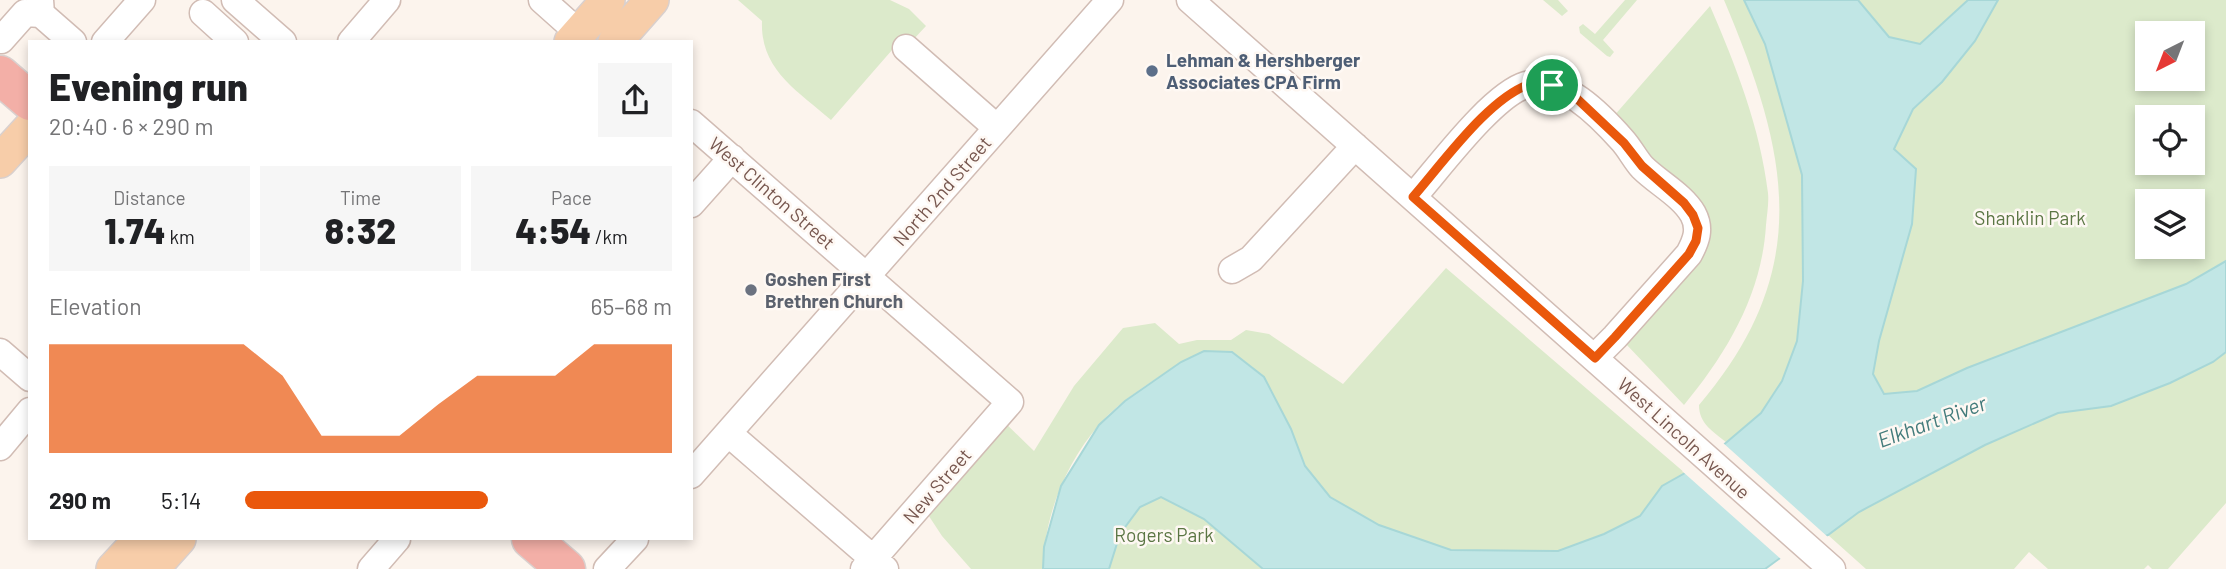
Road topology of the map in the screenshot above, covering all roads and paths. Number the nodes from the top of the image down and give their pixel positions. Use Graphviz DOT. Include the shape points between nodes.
graph roads {
  1 [pos="142,0"];
  2 [pos="235,0"];
  3 [pos="387,0"];
  4 [pos="542,0"];
  5 [pos="652,0"];
  6 [pos="1110,0"];
  7 [pos="1190,0"];
  8 [pos="29,7"];
  9 [pos="203,13"];
  10 [pos="588,17"];
  11 [pos="70,40"];
  12 [pos="107,40"];
  13 [pos="233,40"];
  14 [pos="281,40"];
  15 [pos="353,40"];
  16 [pos="617,40"];
  17 [pos="906,48"];
  18 [pos="0,49"];
  19 [pos="28,98"];
  20 [pos="693,125"];
  21 [pos="997,128"];
  22 [pos="28,130"];
  23 [pos="1355,146"];
  24 [pos="732,158"];
  25 [pos="0,161"];
  26 [pos="1413,197"];
  27 [pos="693,202"];
  28 [pos="1233,270"];
  29 [pos="867,277"];
  30 [pos="0,352"];
  31 [pos="1595,358"];
  32 [pos="28,376"];
  33 [pos="1010,402"];
  34 [pos="28,413"];
  35 [pos="728,433"];
  36 [pos="0,447"];
  37 [pos="693,473"];
  38 [pos="140,540"];
  39 [pos="178,540"];
  40 [pos="396,540"];
  41 [pos="532,540"];
  42 [pos="634,540"];
  43 [pos="874,565"];
  44 [pos="113,569"];
  45 [pos="152,569"];
  46 [pos="371,569"];
  47 [pos="566,569"];
  48 [pos="607,569"];
  49 [pos="1832,569"];
  1 -- 12 [label="street"];
  2 -- 14 [label="street"];
  3 -- 15 [label="street"];
  4 -- 10 [label="street"];
  5 -- 16 [label="main road"];
  6 -- 21 [label="street, North 2nd Street"];
  7 -- 23 [label="street, West Lincoln Avenue"];
  8 -- 11 [label="street"];
  8 -- 18 [label="street"];
  9 -- 13 [label="street"];
  17 -- 21 [label="street"];
  18 -- 19 [label="highway"];
  20 -- 24 [label="street, West Clinton Street"];
  21 -- 29 [label="street, North 2nd Street"];
  22 -- 25 [label="main road"];
  23 -- 26 [label="street, West Lincoln Avenue"];
  23 -- 28 [label="street" via="1251,259"];
  24 -- 27 [label="street"];
  24 -- 29 [label="street, West Clinton Street"];
  26 -- 31 [label="street, West Lincoln Avenue"];
  26 -- 31 [label="street" via="1493,107 1513,91 1534,83 1572,94 1684,203 1698,228 1689,254"];
  29 -- 33 [label="street, West Clinton Street"];
  29 -- 35 [label="street, North 2nd Street"];
  30 -- 32 [label="street"];
  31 -- 49 [label="street, West Lincoln Avenue"];
  33 -- 43 [label="street, New Street"];
  34 -- 36 [label="street"];
  35 -- 37 [label="street, North 2nd Street"];
  35 -- 43 [label="street"];
  38 -- 44 [label="main road"];
  39 -- 45 [label="main road"];
  40 -- 46 [label="street"];
  41 -- 47 [label="highway"];
  42 -- 48 [label="street"];
}
